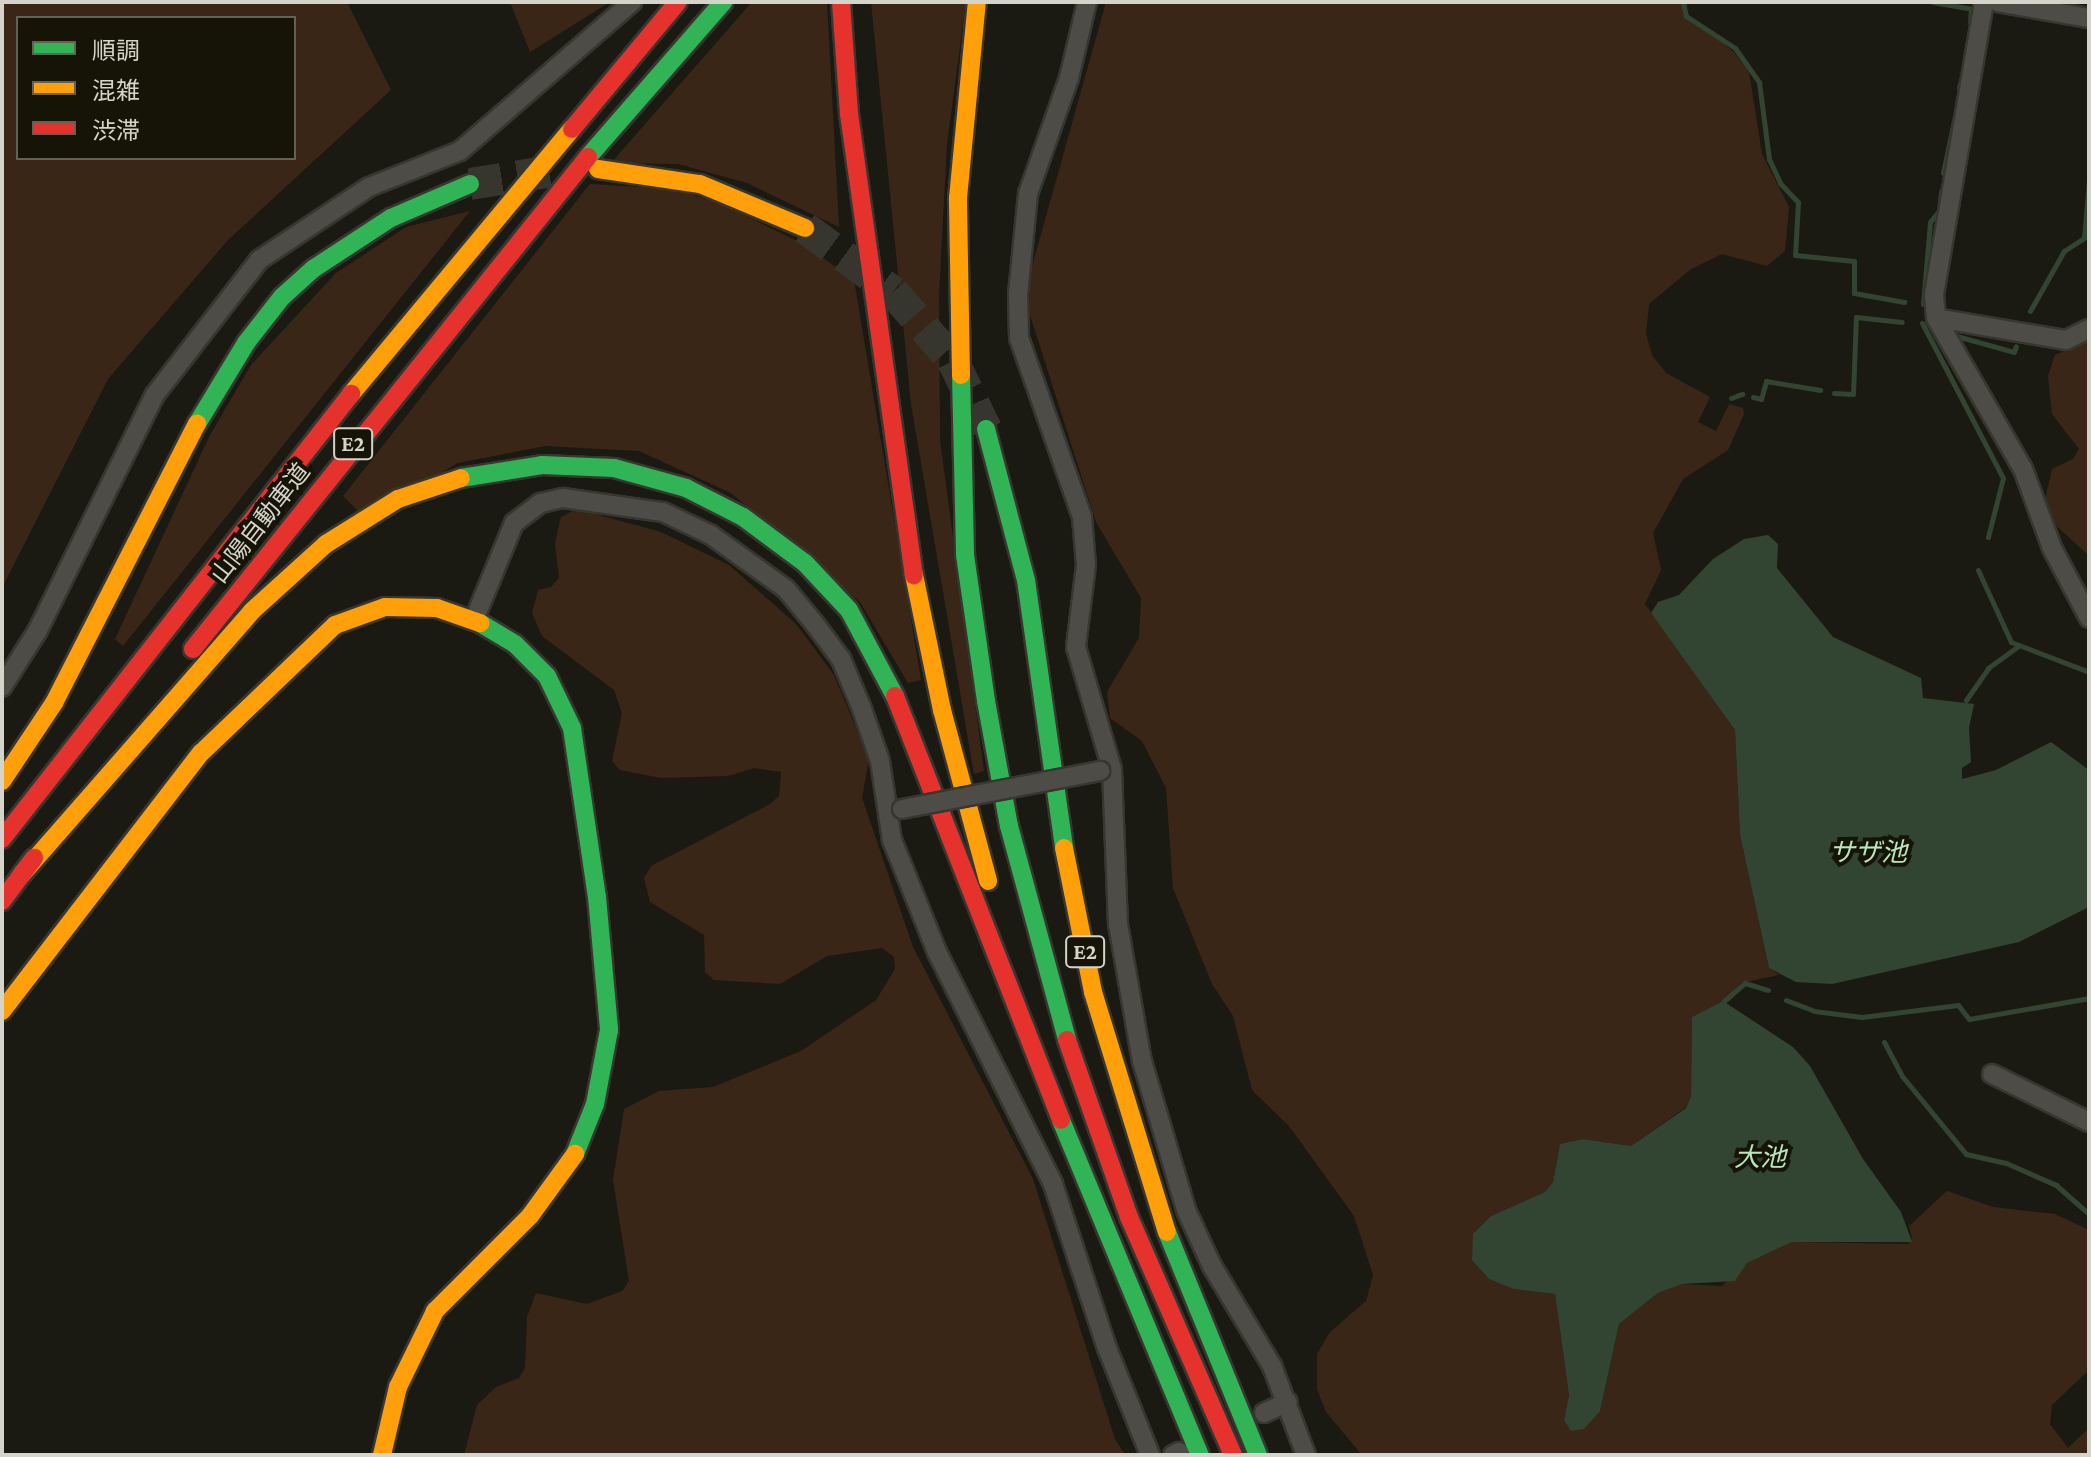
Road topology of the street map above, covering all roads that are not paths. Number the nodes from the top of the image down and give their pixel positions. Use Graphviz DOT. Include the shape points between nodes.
graph roads {
  1 [pos="632,2"];
  2 [pos="678,2"];
  3 [pos="723,2"];
  4 [pos="841,2"];
  5 [pos="977,2"];
  6 [pos="1087,2"];
  7 [pos="1984,2"];
  8 [pos="1997,2"];
  9 [pos="2089,18"];
  10 [pos="598,169"];
  11 [pos="470,184"];
  12 [pos="805,228"];
  13 [pos="1936,318"];
  14 [pos="2089,329"];
  15 [pos="986,429"];
  16 [pos="2089,618"];
  17 [pos="474,620"];
  18 [pos="2,687"];
  19 [pos="1106,770"];
  20 [pos="2,781"];
  21 [pos="896,811"];
  22 [pos="2,839"];
  23 [pos="22,874"];
  24 [pos="2,901"];
  25 [pos="2,1011"];
  26 [pos="1992,1074"];
  27 [pos="2089,1122"];
  28 [pos="1102,1224"];
  29 [pos="1288,1402"];
  30 [pos="1264,1413"];
  31 [pos="382,1455"];
  32 [pos="1150,1455"];
  33 [pos="1200,1455"];
  34 [pos="1233,1455"];
  35 [pos="1258,1455"];
  36 [pos="1306,1455"];
  1 -- 18 [label="street" via="460,151 369,187 259,260 154,396 38,630"];
  2 -- 22 [label="main road, 山陽自動車道 / E2" via="283,475"];
  3 -- 23 [label="main road, 山陽自動車道 / E2" via="532,221 312,495"];
  4 -- 28 [label="main road" via="851,129 910,556 971,827"];
  5 -- 34 [label="main road" via="958,198 965,555 986,701 1013,841 1077,1072 1129,1217"];
  6 -- 19 [label="street" via="1069,78 1028,194 1018,309 1019,338 1082,517 1086,565 1076,647"];
  7 -- 13 [label="street" via="1934,295"];
  8 -- 9 [label="street"];
  10 -- 12 [label="main road" via="700,184"];
  11 -- 20 [label="main road" via="391,218 313,269 282,297 246,343 198,422 54,703"];
  13 -- 14 [label="street" via="2066,340"];
  13 -- 16 [label="street" via="2023,469 2052,548"];
  15 -- 35 [label="main road, E2" via="1026,580 1053,792 1093,992 1157,1207"];
  17 -- 21 [label="street" via="514,523 541,503 563,498 663,512 711,535 786,589 841,659"];
  17 -- 25 [label="main road" via="437,608 385,607 335,625 306,648 201,753"];
  17 -- 31 [label="main road" via="515,644 547,676 572,728 597,897 609,1030 595,1104 579,1148 530,1216 435,1311 398,1387"];
  19 -- 21 [label="street, bridge"];
  19 -- 29 [label="street" via="1120,938 1136,1034 1162,1136 1212,1266"];
  21 -- 32 [label="street" via="892,840 937,952 1053,1184 1107,1348"];
  23 -- 24 [label="main road, 山陽自動車道 / E2"];
  23 -- 28 [label="main road" via="252,611 326,544 398,499 478,473 542,465 614,468 686,488 743,517 823,582 849,610 884,669"];
  26 -- 27 [label="street"];
  28 -- 33 [label="main road"];
  29 -- 30 [label="street"];
  29 -- 36 [label="street"];
}
